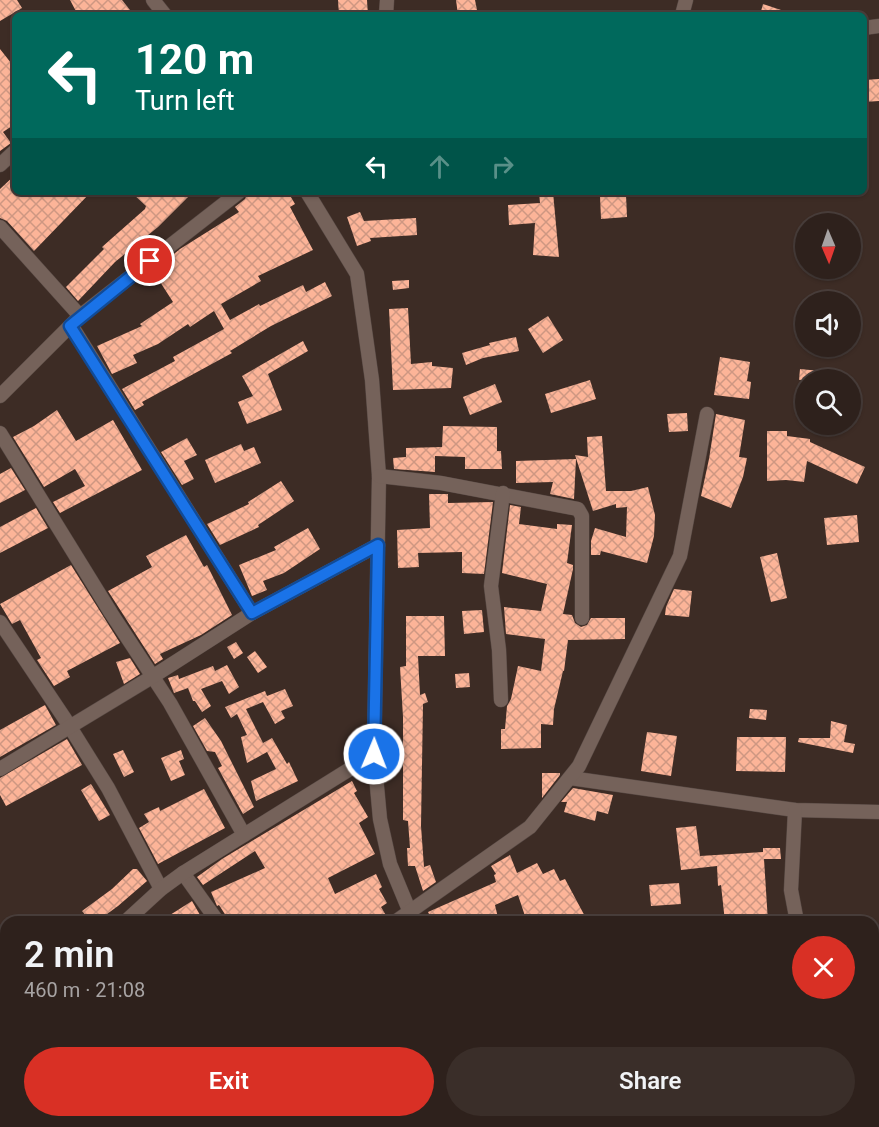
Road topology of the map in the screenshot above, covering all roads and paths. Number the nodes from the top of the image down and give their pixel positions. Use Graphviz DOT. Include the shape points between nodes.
graph roads {
  1 [pos="12,154"];
  2 [pos="0,165"];
  3 [pos="235,195"];
  4 [pos="309,195"];
  5 [pos="0,227"];
  6 [pos="75,321"];
  7 [pos="0,396"];
  8 [pos="707,414"];
  9 [pos="0,432"];
  10 [pos="379,476"];
  11 [pos="503,493"];
  12 [pos="378,545"];
  13 [pos="252,613"];
  14 [pos="582,618"];
  15 [pos="0,622"];
  16 [pos="152,677"];
  17 [pos="501,700"];
  18 [pos="70,726"];
  19 [pos="374,754"];
  20 [pos="0,769"];
  21 [pos="570,778"];
  22 [pos="795,810"];
  23 [pos="879,812"];
  24 [pos="244,835"];
  25 [pos="183,873"];
  26 [pos="161,889"];
  27 [pos="132,916"];
  28 [pos="214,916"];
  29 [pos="411,916"];
  30 [pos="415,916"];
  31 [pos="795,916"];
  1 -- 2 [label="street"];
  3 -- 6 [label="street"];
  4 -- 10 [label="street" via="357,274 372,380"];
  5 -- 6 [label="street"];
  6 -- 7 [label="street"];
  6 -- 13 [label="street"];
  8 -- 21 [label="street" via="680,556"];
  9 -- 16 [label="street"];
  10 -- 11 [label="street"];
  10 -- 12 [label="street"];
  11 -- 14 [label="street" via="578,509 582,516"];
  11 -- 17 [label="street" via="491,586"];
  12 -- 13 [label="street"];
  12 -- 19 [label="street"];
  13 -- 16 [label="street"];
  15 -- 18 [label="street"];
  16 -- 18 [label="street"];
  16 -- 24 [label="street"];
  18 -- 20 [label="street"];
  18 -- 26 [label="street"];
  19 -- 24 [label="street"];
  19 -- 29 [label="street" via="380,819 390,864"];
  21 -- 22 [label="street"];
  21 -- 30 [label="street" via="530,827"];
  22 -- 23 [label="street"];
  22 -- 31 [label="street" via="791,890"];
  24 -- 25 [label="street"];
  25 -- 26 [label="street"];
  25 -- 28 [label="street"];
  26 -- 27 [label="street"];
}
